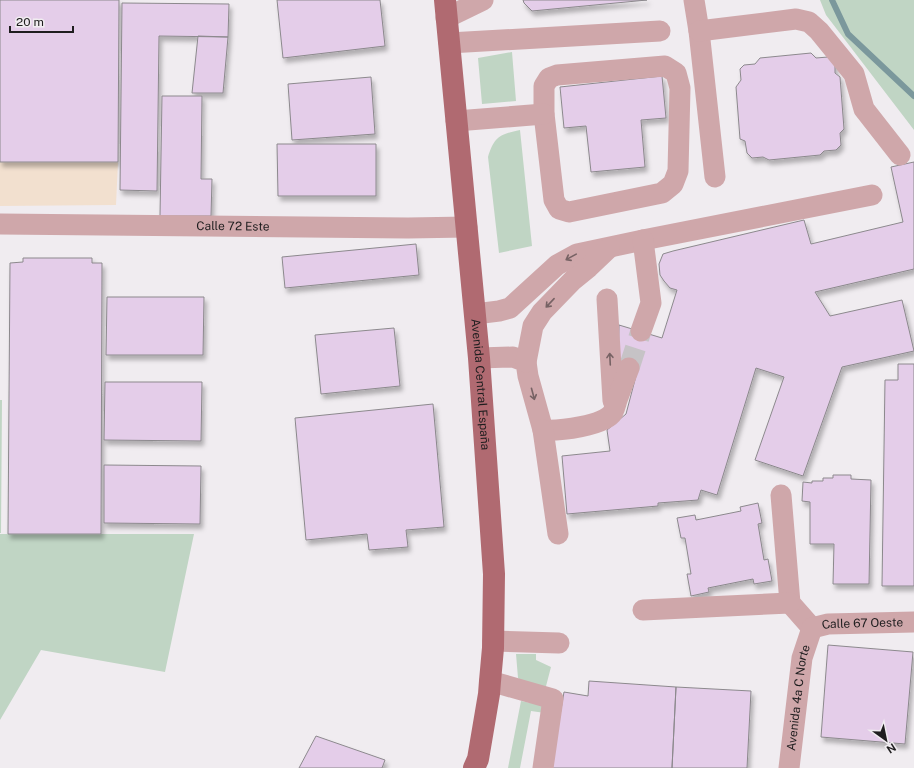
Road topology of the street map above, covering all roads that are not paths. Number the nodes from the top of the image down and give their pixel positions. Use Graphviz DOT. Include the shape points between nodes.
graph roads {
  1 [pos="483,0"];
  2 [pos="694,0"];
  3 [pos="446,9"];
  4 [pos="660,31"];
  5 [pos="699,31"];
  6 [pos="449,43"];
  7 [pos="544,114"];
  8 [pos="456,121"];
  9 [pos="900,155"];
  10 [pos="715,177"];
  11 [pos="872,195"];
  12 [pos="0,224"];
  13 [pos="467,228"];
  14 [pos="642,240"];
  15 [pos="609,248"];
  16 [pos="607,299"];
  17 [pos="474,314"];
  18 [pos="641,332"];
  19 [pos="478,358"];
  20 [pos="526,362"];
  21 [pos="628,368"];
  22 [pos="613,412"];
  23 [pos="543,430"];
  24 [pos="781,495"];
  25 [pos="558,534"];
  26 [pos="790,603"];
  27 [pos="643,610"];
  28 [pos="914,622"];
  29 [pos="812,628"];
  30 [pos="493,641"];
  31 [pos="559,643"];
  32 [pos="490,681"];
  33 [pos="477,765"];
  34 [pos="543,768"];
  35 [pos="789,768"];
  1 -- 3 [label="street"];
  2 -- 5 [label="street"];
  3 -- 6 [label="main road, Avenida Central España"];
  4 -- 6 [label="street"];
  5 -- 9 [label="street" via="796,19 809,22 854,74 864,109"];
  5 -- 10 [label="street"];
  6 -- 8 [label="main road, Avenida Central España"];
  7 -- 7 [label="street" via="544,86 549,78 557,75 665,66 676,73 680,88 678,171 673,184 662,193 569,212 559,209 554,200"];
  7 -- 8 [label="street"];
  8 -- 13 [label="main road, Avenida Central España"];
  11 -- 14 [label="street"];
  12 -- 13 [label="street, Calle 72 Este"];
  13 -- 17 [label="main road, Avenida Central España"];
  14 -- 15 [label="street"];
  14 -- 18 [label="street" via="651,303"];
  15 -- 17 [label="street, one-way" via="577,254 557,265 510,308"];
  15 -- 20 [label="street, one-way" via="542,312 532,326"];
  22 -- 16 [label="street, one-way"];
  17 -- 19 [label="main road, Avenida Central España"];
  19 -- 20 [label="street" via="513,357"];
  19 -- 30 [label="main road, Avenida Central España" via="494,574"];
  20 -- 23 [label="street, one-way"];
  21 -- 22 [label="street"];
  22 -- 23 [label="street" via="607,418 578,427"];
  23 -- 25 [label="street"];
  24 -- 26 [label="street"];
  26 -- 27 [label="street"];
  26 -- 29 [label="street"];
  28 -- 29 [label="street, Calle 67 Oeste" via="828,624"];
  29 -- 35 [label="street, Avenida 4a C Norte" via="802,658"];
  30 -- 31 [label="street"];
  30 -- 32 [label="main road, Avenida Central España"];
  32 -- 33 [label="main road, Avenida Central España"];
  32 -- 34 [label="street" via="553,699"];
}
